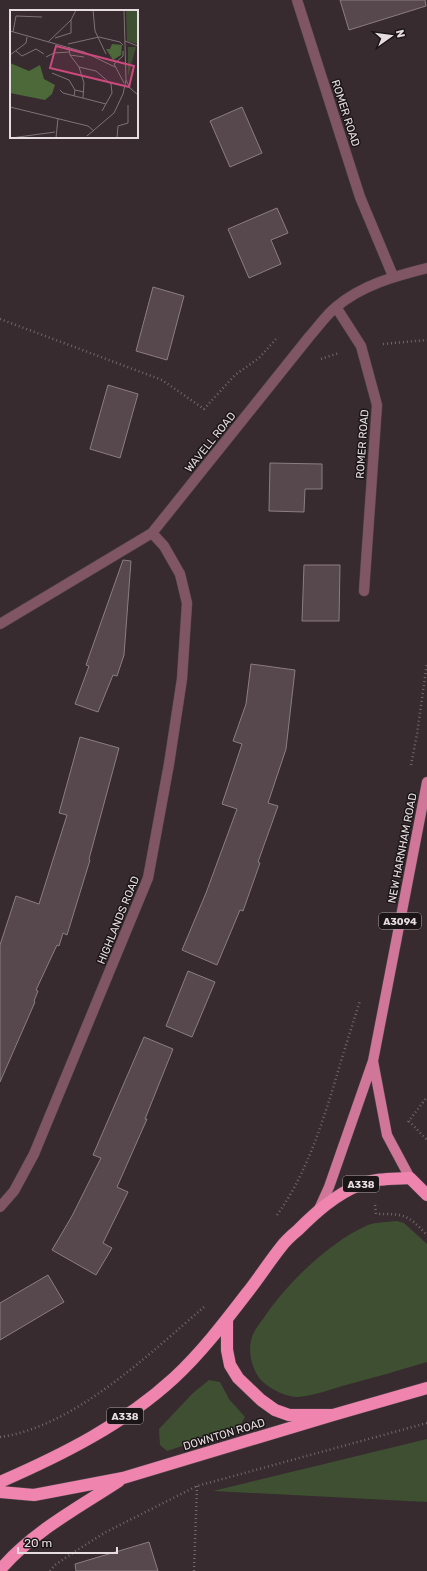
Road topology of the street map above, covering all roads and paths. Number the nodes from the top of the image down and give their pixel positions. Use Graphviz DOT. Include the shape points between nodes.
graph roads {
  1 [pos="297,0"];
  2 [pos="427,268"];
  3 [pos="393,276"];
  4 [pos="336,307"];
  5 [pos="0,319"];
  6 [pos="278,336"];
  7 [pos="152,533"];
  8 [pos="364,591"];
  9 [pos="0,624"];
  10 [pos="427,782"];
  11 [pos="373,1061"];
  12 [pos="409,1121"];
  13 [pos="318,1136"];
  14 [pos="427,1140"];
  15 [pos="410,1178"];
  16 [pos="427,1195"];
  17 [pos="0,1207"];
  18 [pos="319,1209"];
  19 [pos="275,1217"];
  20 [pos="208,1304"];
  21 [pos="226,1319"];
  22 [pos="427,1388"];
  23 [pos="333,1415"];
  24 [pos="427,1423"];
  25 [pos="0,1437"];
  26 [pos="123,1478"];
  27 [pos="0,1482"];
  28 [pos="197,1486"];
  29 [pos="0,1492"];
  30 [pos="0,1570"];
  31 [pos="50,1571"];
  32 [pos="194,1571"];
  1 -- 3 [label="street, ROMER ROAD" via="360,197"];
  2 -- 3 [label="street, WAVELL ROAD"];
  3 -- 4 [label="street, WAVELL ROAD" via="359,291"];
  4 -- 7 [label="street, WAVELL ROAD"];
  4 -- 8 [label="street, ROMER ROAD" via="361,346 377,405"];
  5 -- 6 [label="path" via="162,380 204,409 235,375 259,358"];
  7 -- 9 [label="street, WAVELL ROAD"];
  7 -- 17 [label="street, HIGHLANDS ROAD" via="164,546 180,574 187,603 182,679 148,878 34,1154 14,1191"];
  10 -- 11 [label="main road, NEW HARNHAM ROAD / A3094"];
  11 -- 15 [label="main road, A3094" via="387,1135"];
  11 -- 18 [label="main road, A3094"];
  12 -- 14 [label="path"];
  13 -- 19 [label="path" via="303,1171"];
  15 -- 16 [label="highway"];
  15 -- 18 [label="highway, A338" via="370,1181 344,1192"];
  18 -- 21 [label="highway, A338" via="282,1245"];
  20 -- 25 [label="path" via="98,1393 58,1418 14,1435"];
  21 -- 23 [label="highway" via="230,1365 248,1388 275,1410 289,1415"];
  21 -- 27 [label="highway, A338" via="174,1378 142,1405 98,1434"];
  22 -- 23 [label="highway, DOWNTON ROAD"];
  23 -- 26 [label="highway, DOWNTON ROAD"];
  24 -- 28 [label="path"];
  26 -- 29 [label="highway, DOWNTON ROAD" via="34,1495"];
  26 -- 30 [label="highway, DOWNTON ROAD" via="30,1539"];
  28 -- 31 [label="path" via="106,1532"];
  28 -- 32 [label="path"];
}
